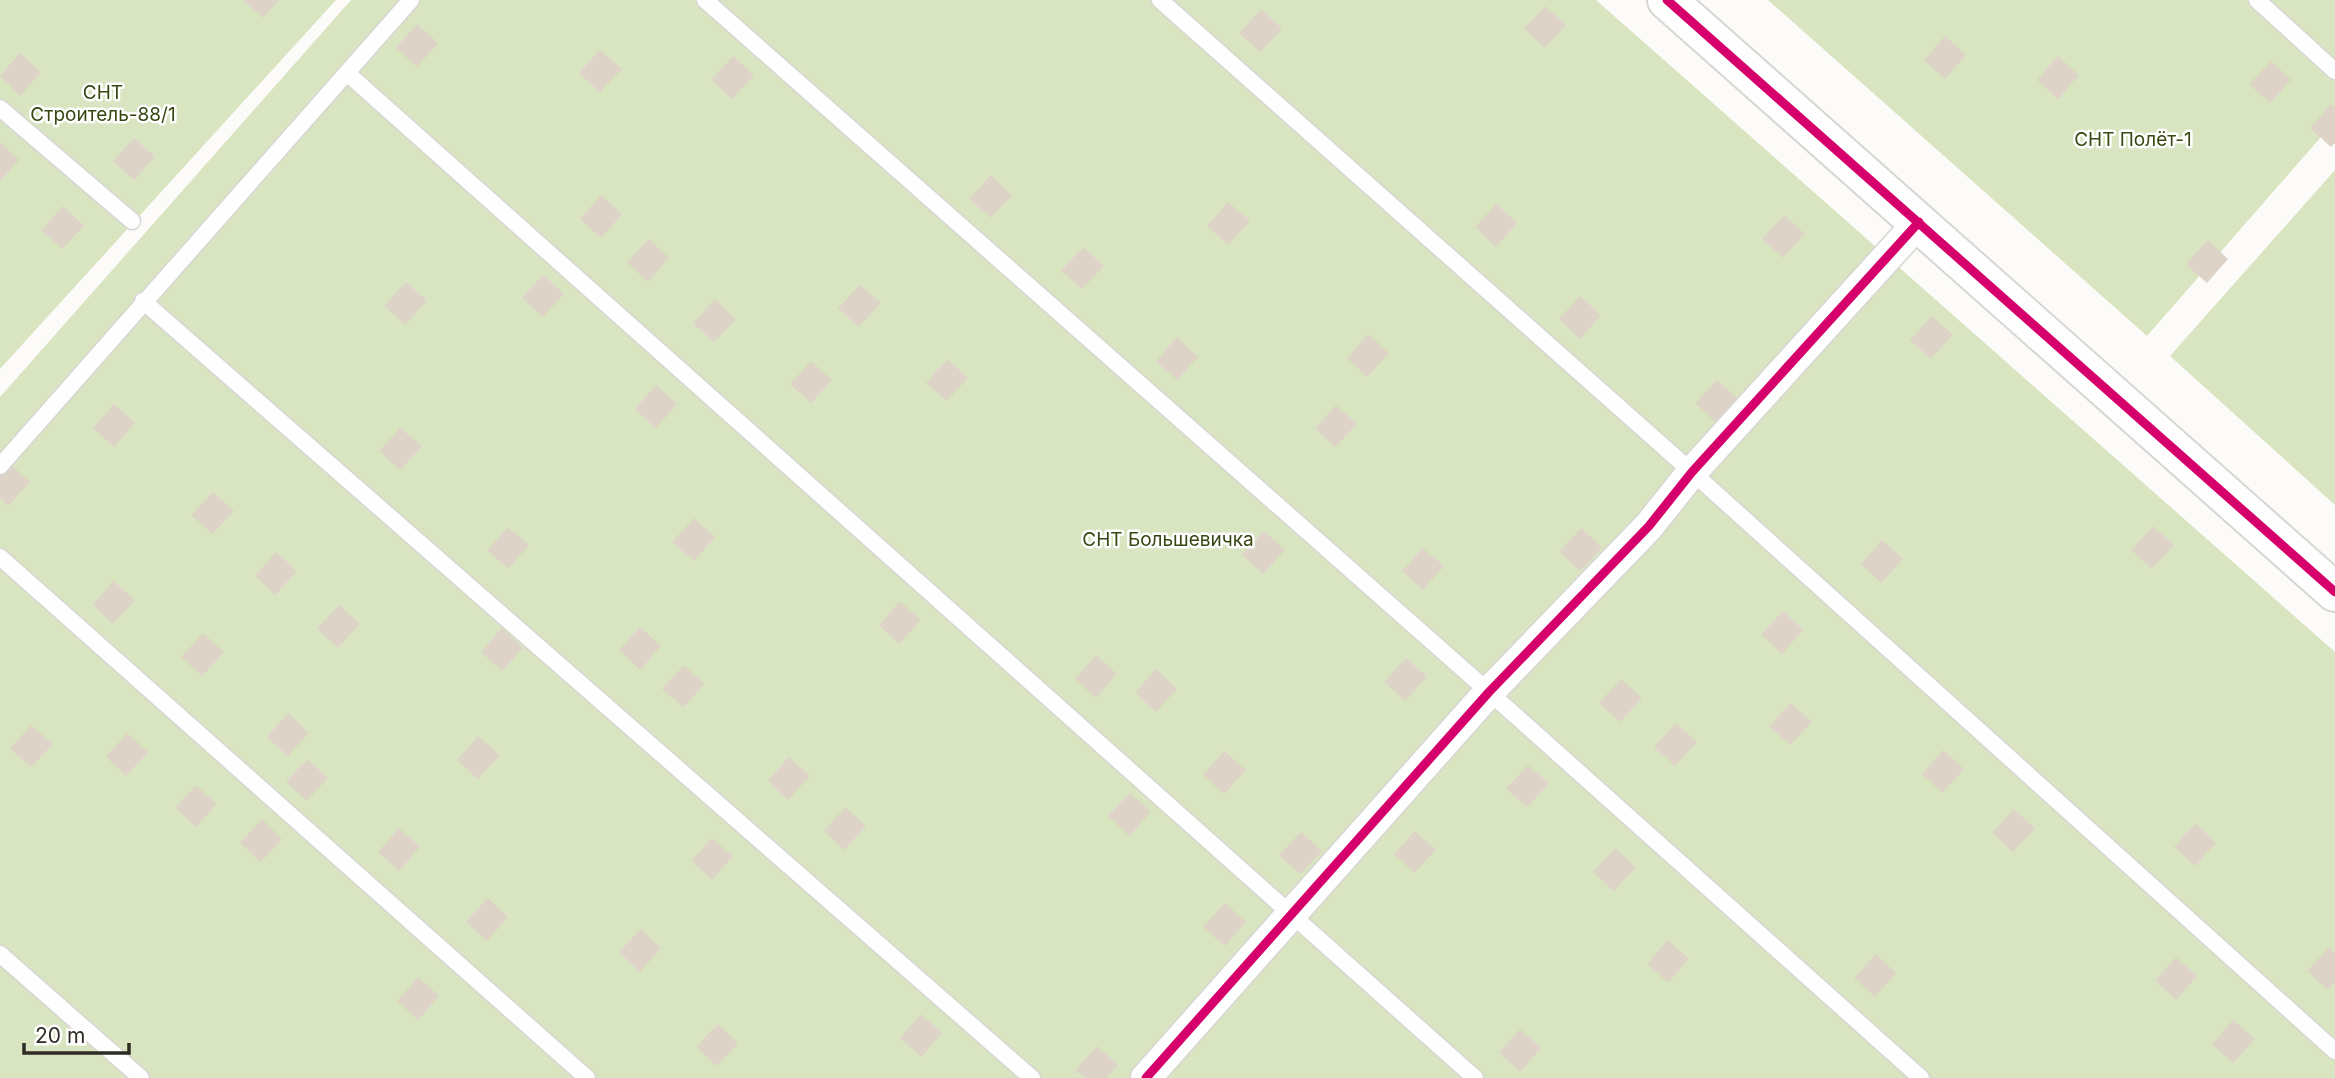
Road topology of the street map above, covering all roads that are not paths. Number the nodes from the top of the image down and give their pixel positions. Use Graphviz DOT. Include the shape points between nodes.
graph roads {
  1 [pos="411,0"];
  2 [pos="705,0"];
  3 [pos="1160,0"];
  4 [pos="1667,0"];
  5 [pos="2257,0"];
  6 [pos="2335,71"];
  7 [pos="346,73"];
  8 [pos="0,108"];
  9 [pos="132,221"];
  10 [pos="1919,222"];
  11 [pos="144,301"];
  12 [pos="0,466"];
  13 [pos="1692,472"];
  14 [pos="0,557"];
  15 [pos="2335,592"];
  16 [pos="1489,692"];
  17 [pos="1291,913"];
  18 [pos="0,954"];
  19 [pos="2335,1051"];
  20 [pos="141,1078"];
  21 [pos="587,1078"];
  22 [pos="1032,1078"];
  23 [pos="1146,1078"];
  24 [pos="1475,1078"];
  25 [pos="1921,1078"];
  1 -- 7 [label="lane"];
  2 -- 16 [label="lane"];
  3 -- 13 [label="lane"];
  4 -- 10 [label="street"];
  5 -- 6 [label="lane"];
  7 -- 11 [label="lane"];
  7 -- 17 [label="lane"];
  8 -- 9 [label="lane"];
  10 -- 13 [label="street"];
  10 -- 15 [label="street"];
  11 -- 12 [label="lane"];
  11 -- 22 [label="lane"];
  13 -- 16 [label="street" via="1649,526"];
  13 -- 19 [label="lane"];
  14 -- 21 [label="lane"];
  16 -- 17 [label="street"];
  16 -- 25 [label="lane"];
  17 -- 23 [label="street"];
  17 -- 24 [label="lane"];
  18 -- 20 [label="lane"];
}
